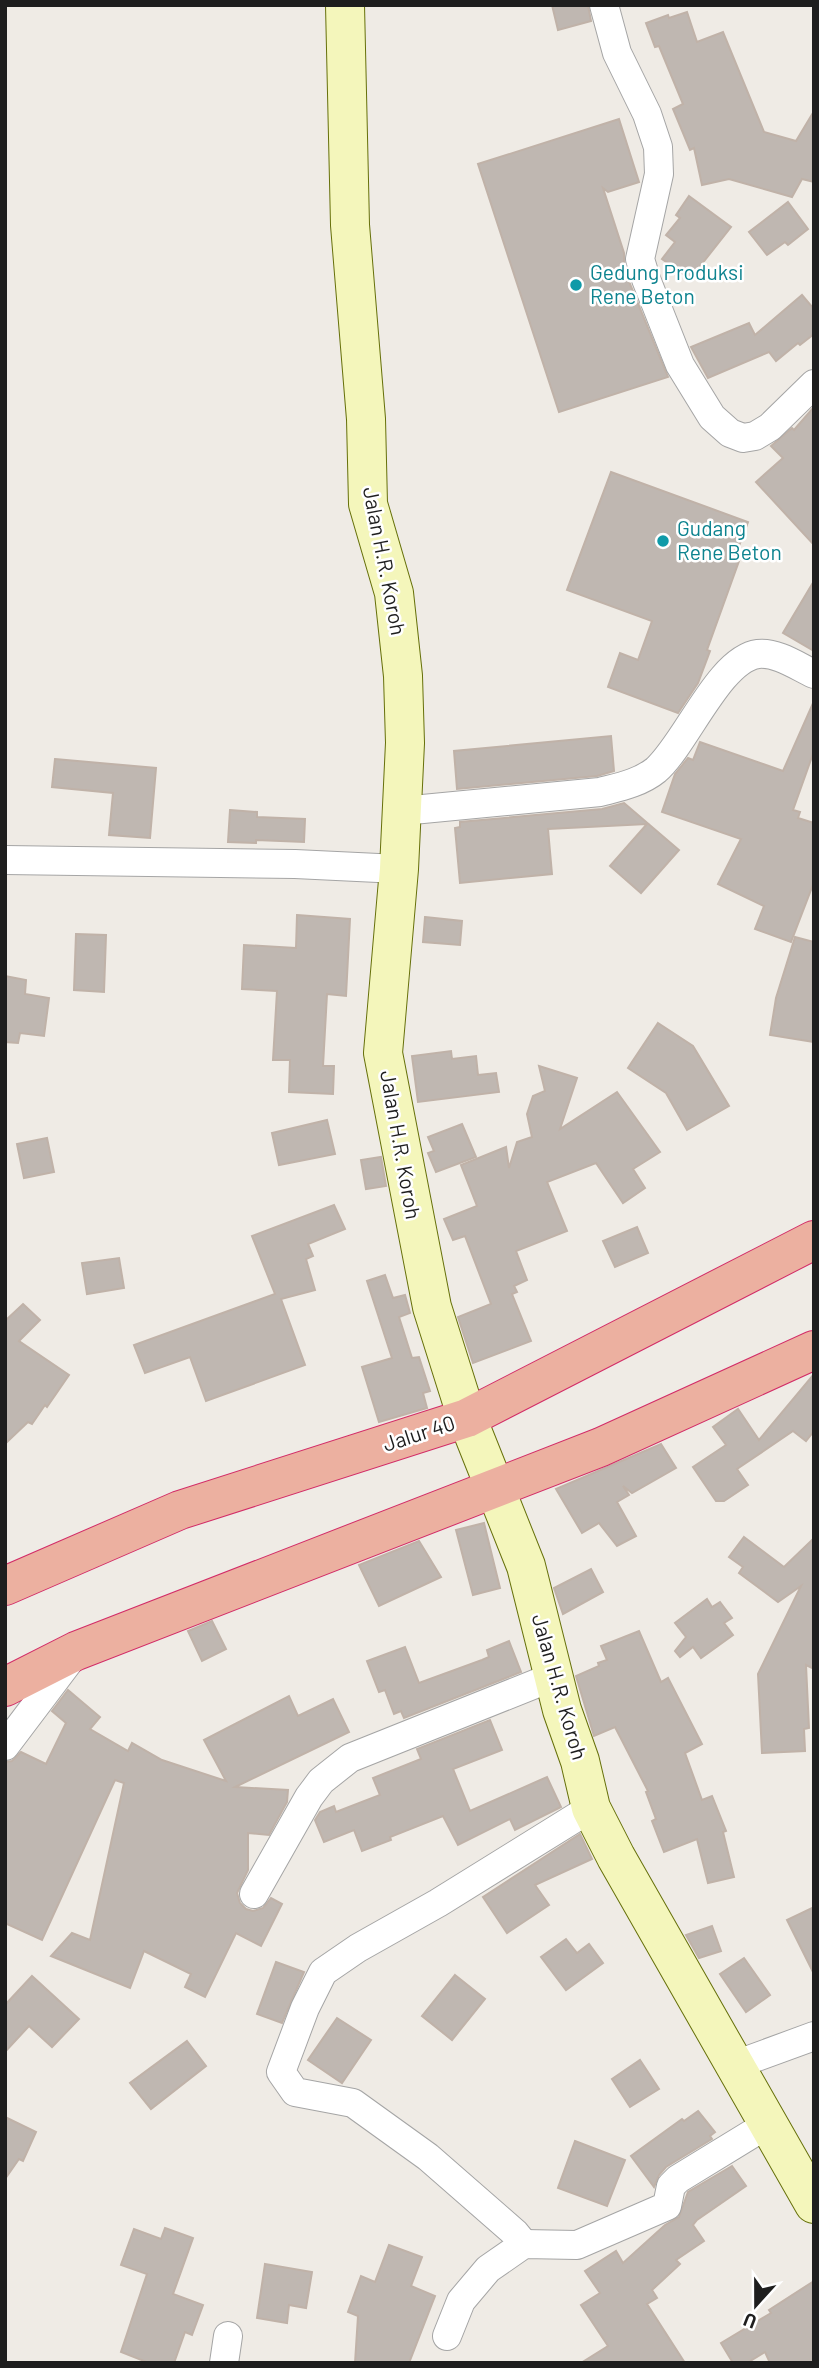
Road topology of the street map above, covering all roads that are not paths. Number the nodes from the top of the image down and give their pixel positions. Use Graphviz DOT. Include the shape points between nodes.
graph roads {
  1 [pos="345,5"];
  2 [pos="604,5"];
  3 [pos="814,384"];
  4 [pos="814,674"];
  5 [pos="402,811"];
  6 [pos="5,860"];
  7 [pos="399,869"];
  8 [pos="814,1240"];
  9 [pos="814,1350"];
  10 [pos="467,1418"];
  11 [pos="493,1488"];
  12 [pos="5,1586"];
  13 [pos="76,1651"];
  14 [pos="555,1676"];
  15 [pos="5,1687"];
  16 [pos="5,1745"];
  17 [pos="591,1808"];
  18 [pos="254,1894"];
  19 [pos="814,2036"];
  20 [pos="735,2065"];
  21 [pos="768,2124"];
  22 [pos="814,2204"];
  23 [pos="524,2244"];
  24 [pos="447,2336"];
  1 -- 5 [label="main road, Jalan H.R. Koroh" via="350,225 369,504 394,593 403,676"];
  2 -- 3 [label="street" via="617,53 658,147 659,174 640,259 681,365 712,417 743,438 770,427"];
  4 -- 5 [label="street" via="779,657 758,654 743,660 716,685 682,740 655,771 629,785 600,792"];
  5 -- 7 [label="main road, Jalan H.R. Koroh"];
  6 -- 7 [label="street"];
  7 -- 10 [label="main road, Jalan H.R. Koroh" via="383,1052 432,1307"];
  8 -- 10 [label="highway, Jalur 40"];
  9 -- 11 [label="highway" via="601,1447"];
  10 -- 11 [label="main road, Jalan H.R. Koroh"];
  10 -- 12 [label="highway, Jalur 40" via="180,1510"];
  11 -- 13 [label="highway"];
  11 -- 14 [label="main road, Jalan H.R. Koroh" via="526,1566"];
  13 -- 15 [label="highway"];
  13 -- 16 [label="street"];
  14 -- 17 [label="main road, Jalan H.R. Koroh"];
  14 -- 18 [label="street" via="350,1758 309,1797"];
  17 -- 20 [label="main road, Jalan H.R. Koroh"];
  17 -- 23 [label="street" via="323,1972 281,2072 295,2092 353,2103 428,2157"];
  19 -- 20 [label="street"];
  20 -- 21 [label="main road, Jalan H.R. Koroh"];
  21 -- 22 [label="main road, Jalan H.R. Koroh"];
  21 -- 23 [label="street" via="678,2179 671,2186 667,2206 577,2245"];
  23 -- 24 [label="street" via="488,2269 461,2301"];
}
